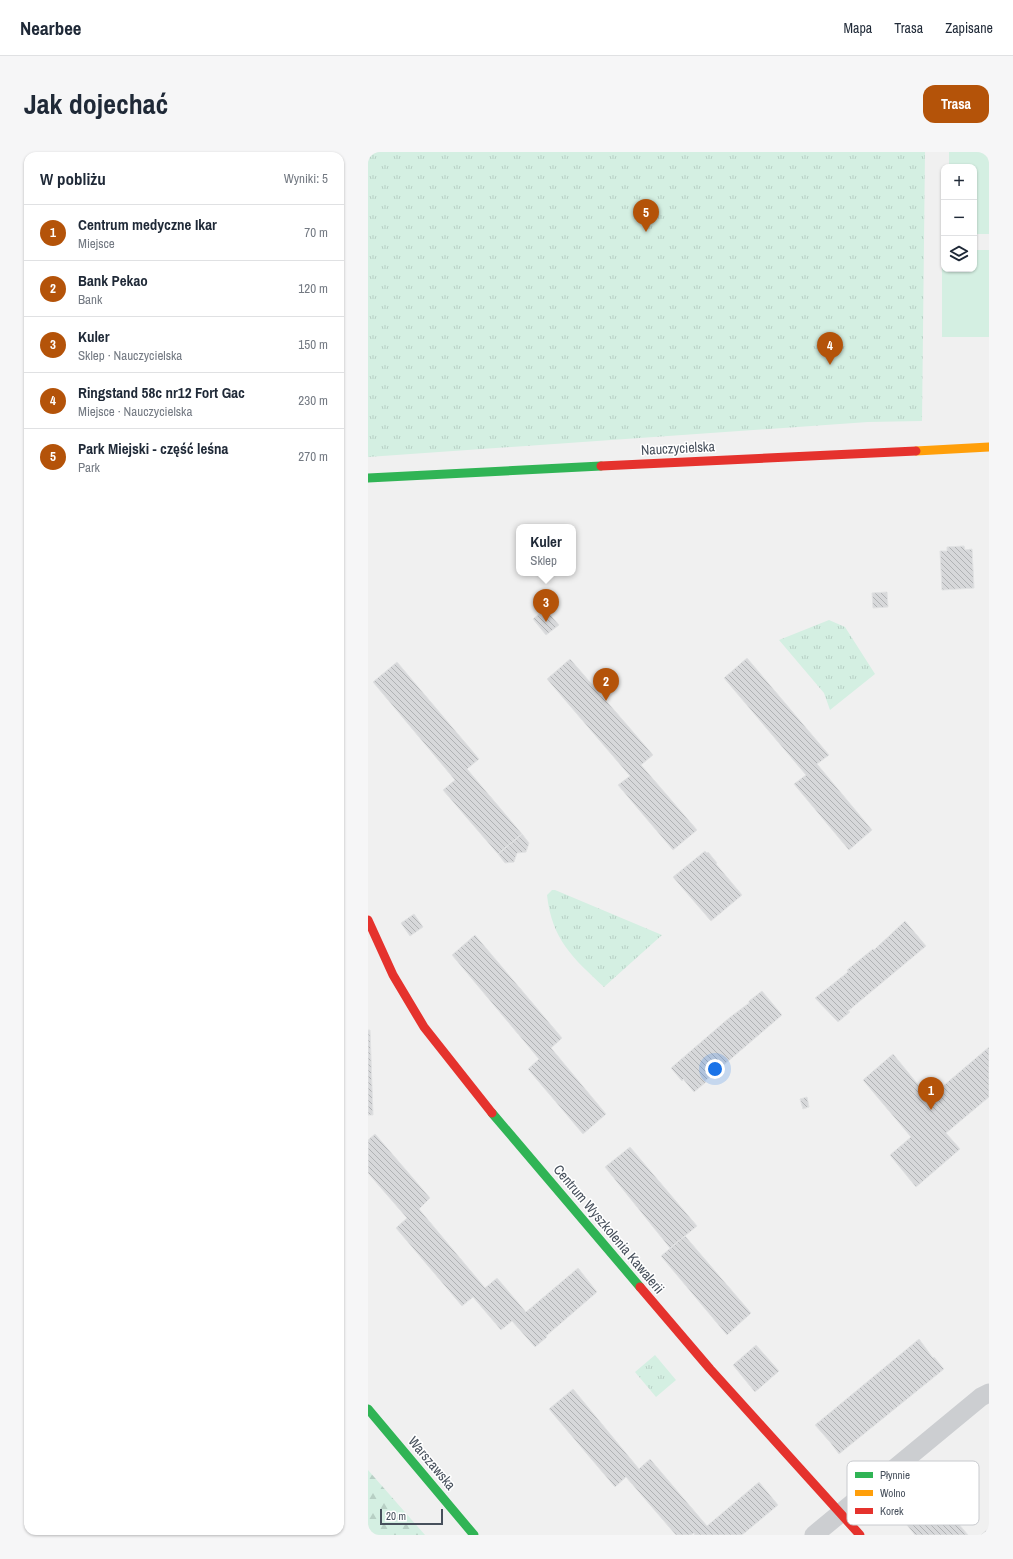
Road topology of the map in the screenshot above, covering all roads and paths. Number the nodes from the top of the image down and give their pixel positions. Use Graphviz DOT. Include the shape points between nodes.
graph roads {
  1 [pos="989,447"];
  2 [pos="368,478"];
  3 [pos="368,920"];
  4 [pos="989,1393"];
  5 [pos="368,1409"];
  6 [pos="902,1461"];
  7 [pos="847,1507"];
  8 [pos="840,1513"];
  9 [pos="847,1521"];
  10 [pos="851,1525"];
  11 [pos="474,1535"];
  12 [pos="814,1535"];
  13 [pos="860,1535"];
  1 -- 2 [label="street, Nauczycielska"];
  3 -- 8 [label="street, Centrum Wyszkolenia Kawalerii" via="407,1000 446,1056 700,1357"];
  4 -- 6 [label="street"];
  5 -- 11 [label="street, Warszawska"];
  7 -- 8 [label="street"];
  8 -- 9 [label="street, Centrum Wyszkolenia Kawalerii"];
  8 -- 12 [label="street"];
  10 -- 13 [label="street, Centrum Wyszkolenia Kawalerii"];
}
